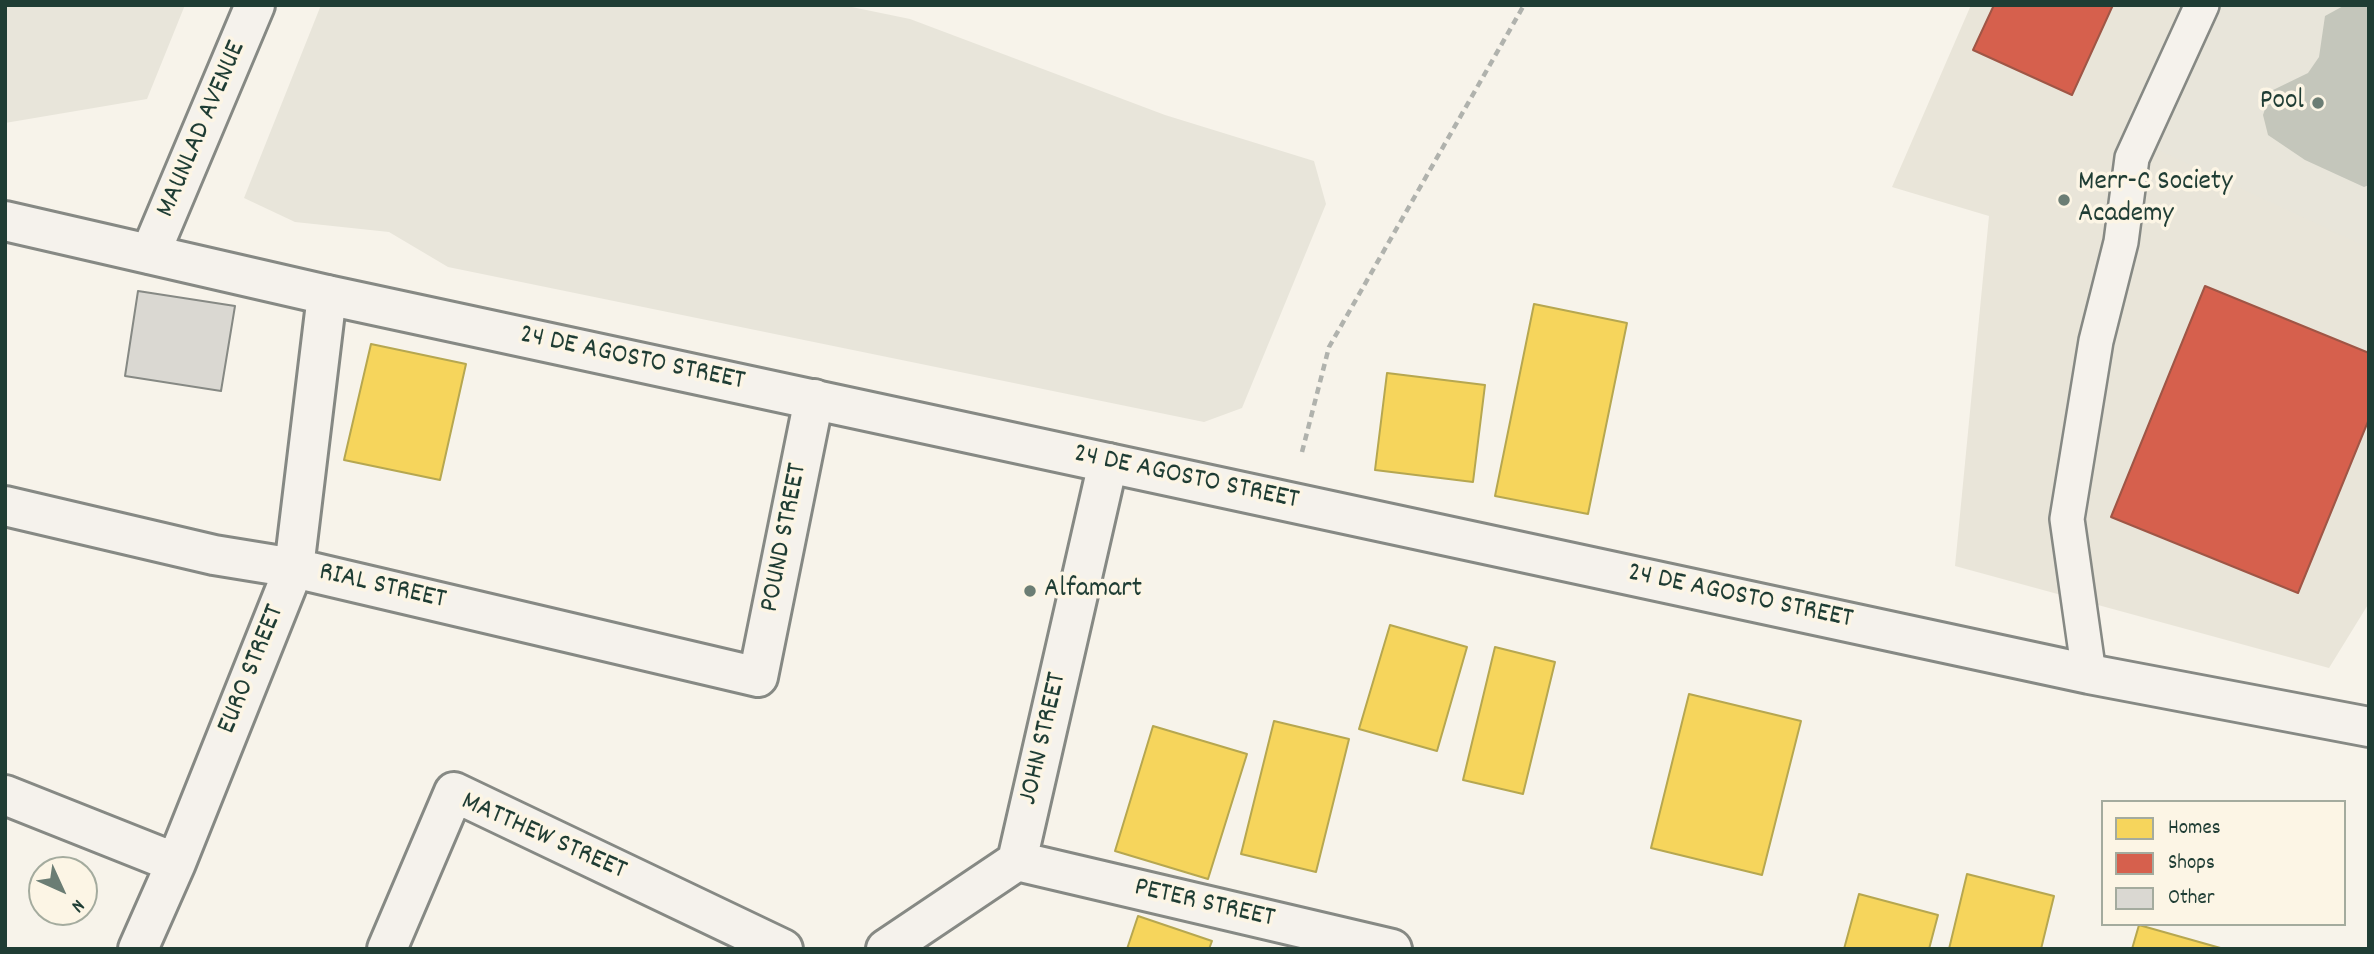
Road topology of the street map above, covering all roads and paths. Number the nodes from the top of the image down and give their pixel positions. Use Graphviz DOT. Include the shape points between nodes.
graph roads {
  1 [pos="255,5"];
  2 [pos="1524,5"];
  3 [pos="2202,5"];
  4 [pos="5,221"];
  5 [pos="150,254"];
  6 [pos="327,295"];
  7 [pos="814,399"];
  8 [pos="1108,463"];
  9 [pos="1290,501"];
  10 [pos="5,506"];
  11 [pos="294,568"];
  12 [pos="2089,674"];
  13 [pos="758,677"];
  14 [pos="2369,727"];
  15 [pos="5,795"];
  16 [pos="1017,861"];
  17 [pos="176,863"];
  18 [pos="138,949"];
  19 [pos="387,949"];
  20 [pos="783,949"];
  21 [pos="886,949"];
  22 [pos="1392,949"];
  1 -- 5 [label="street, MAUNLAD AVENUE"];
  2 -- 9 [label="path" via="1329,347"];
  3 -- 12 [label="lane" via="2132,158 2121,242 2096,341 2067,519"];
  4 -- 5 [label="street, 24 DE AGOSTO STREET"];
  5 -- 6 [label="street, 24 DE AGOSTO STREET"];
  6 -- 7 [label="street, 24 DE AGOSTO STREET"];
  6 -- 11 [label="street, EURO STREET"];
  7 -- 8 [label="street, 24 DE AGOSTO STREET"];
  7 -- 13 [label="street, POUND STREET"];
  8 -- 9 [label="street, 24 DE AGOSTO STREET"];
  8 -- 16 [label="street, JOHN STREET"];
  9 -- 12 [label="street, 24 DE AGOSTO STREET"];
  10 -- 11 [label="street, RIAL STREET" via="214,555"];
  11 -- 13 [label="street, RIAL STREET"];
  11 -- 17 [label="street, EURO STREET"];
  12 -- 14 [label="street, 24 DE AGOSTO STREET"];
  15 -- 17 [label="street"];
  16 -- 21 [label="street"];
  16 -- 22 [label="street, PETER STREET"];
  17 -- 18 [label="street, EURO STREET"];
  19 -- 20 [label="street, MATTHEW STREET" via="454,792"];
}
